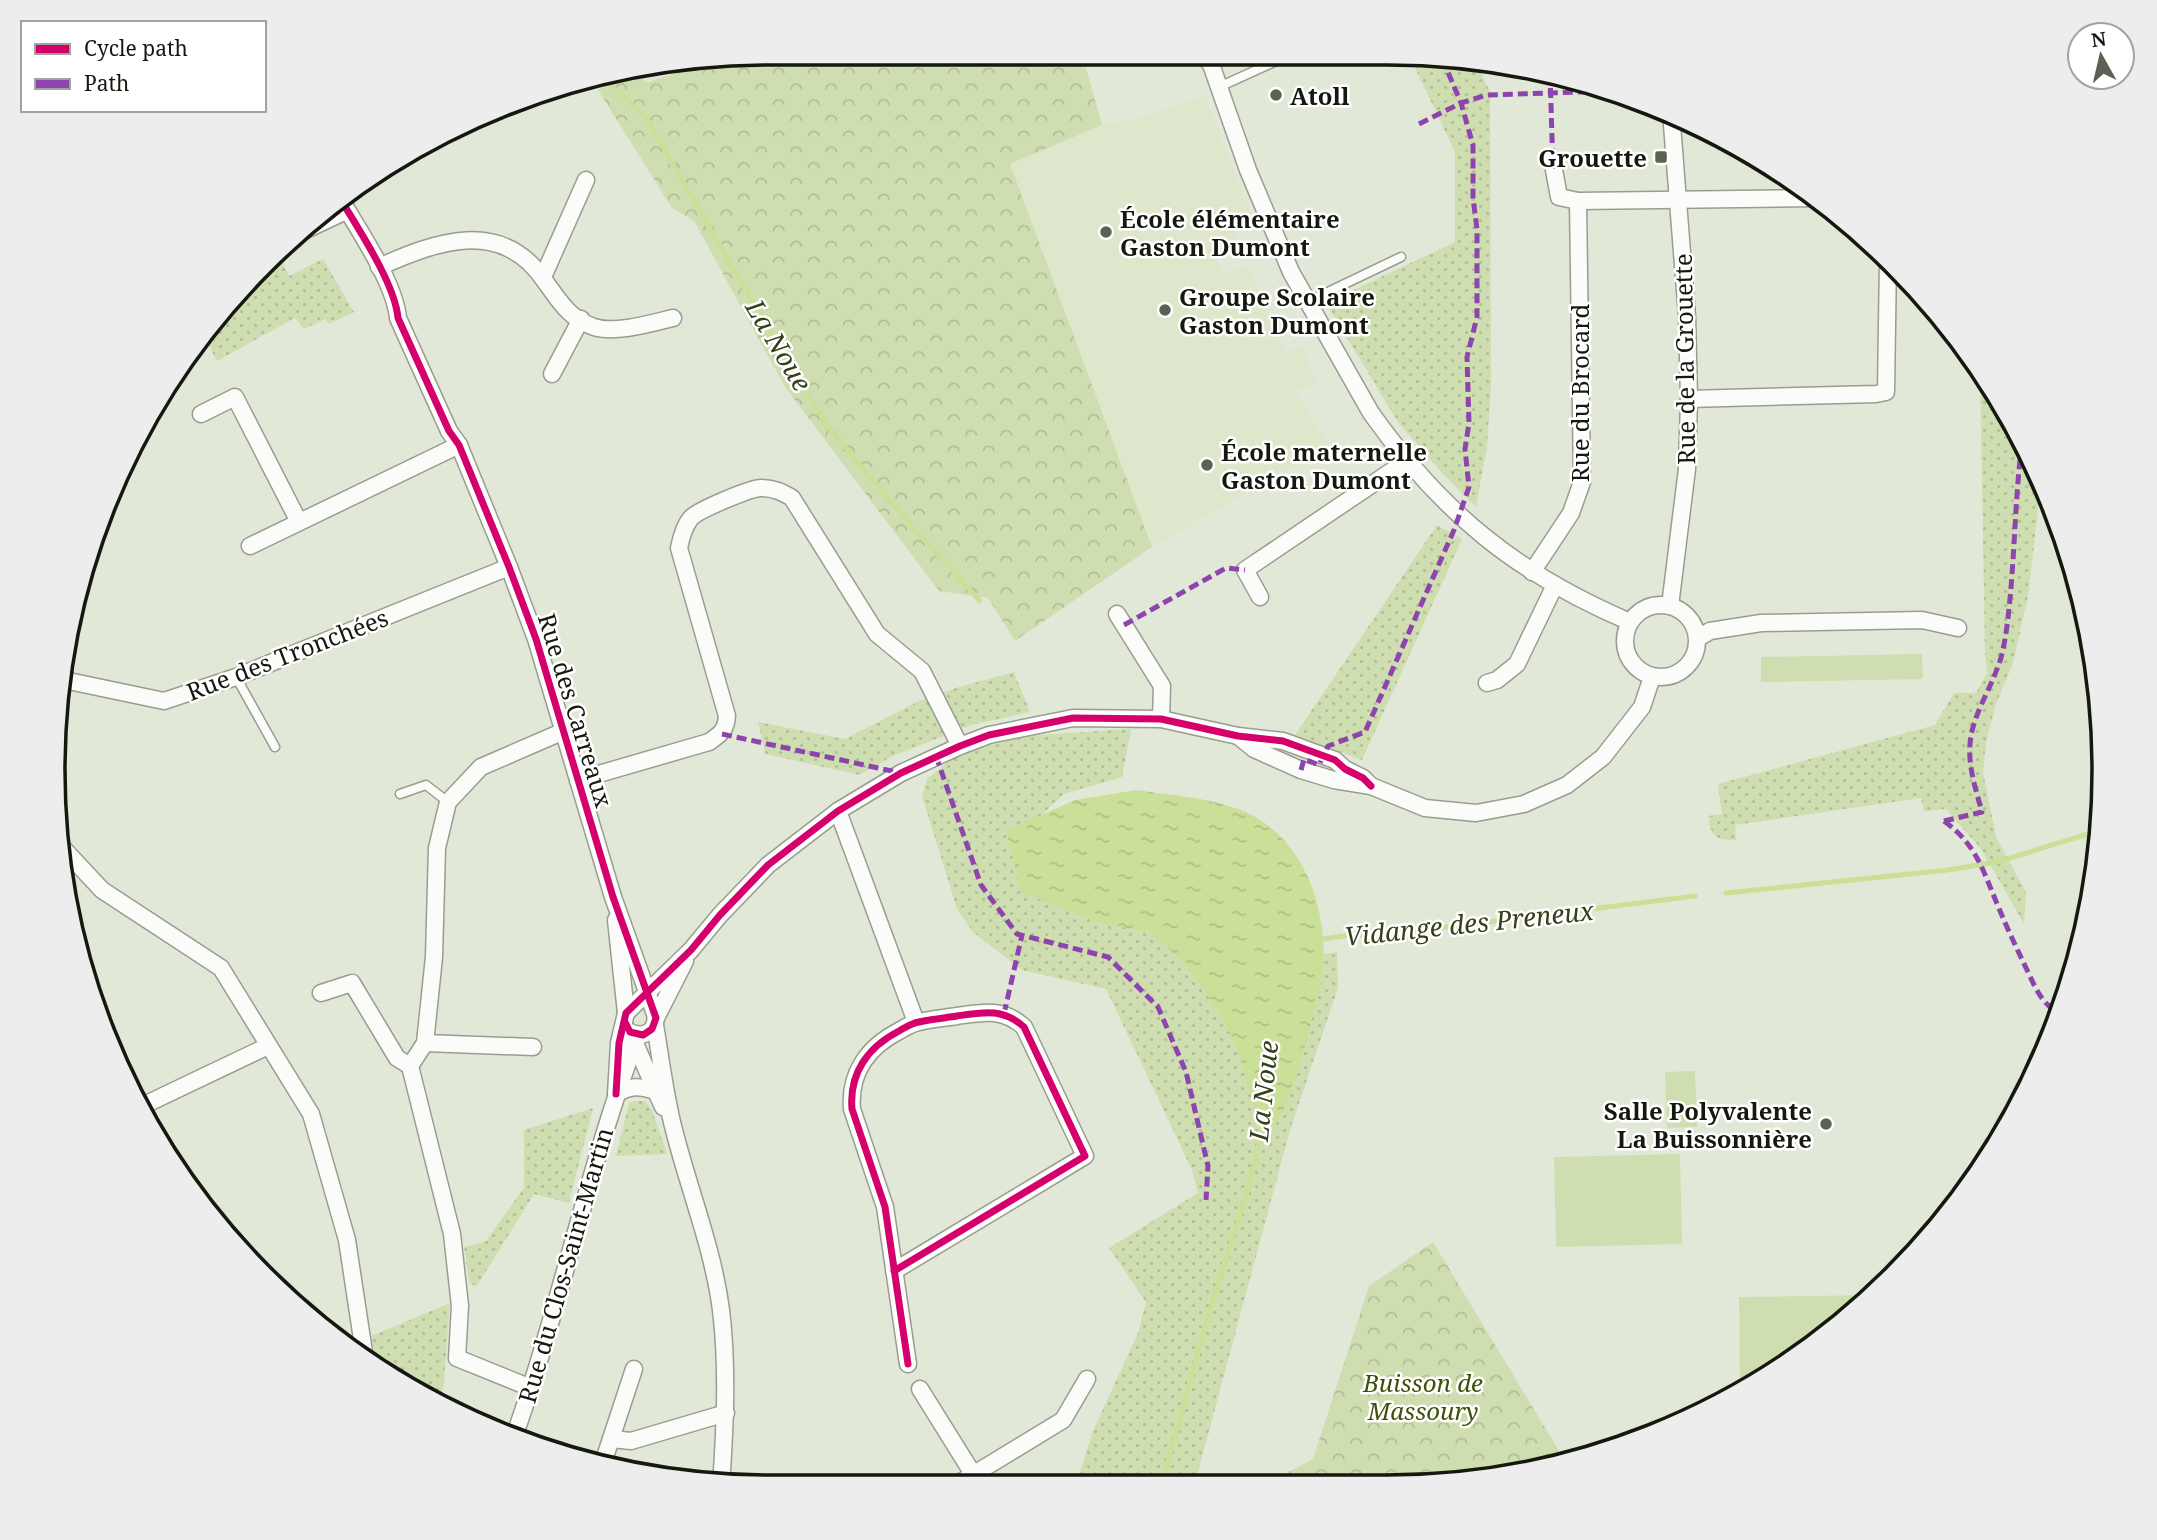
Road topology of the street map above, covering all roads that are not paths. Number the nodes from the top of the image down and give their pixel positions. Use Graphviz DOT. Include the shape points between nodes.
graph roads {
  1 [pos="1211,65"];
  2 [pos="1266,65"];
  3 [pos="1219,87"];
  4 [pos="1672,125"];
  5 [pos="1552,159"];
  6 [pos="586,180"];
  7 [pos="1799,198"];
  8 [pos="1678,199"];
  9 [pos="1578,201"];
  10 [pos="345,207"];
  11 [pos="1401,257"];
  12 [pos="379,267"];
  13 [pos="1888,273"];
  14 [pos="543,277"];
  15 [pos="1308,301"];
  16 [pos="673,318"];
  17 [pos="581,320"];
  18 [pos="552,374"];
  19 [pos="1689,400"];
  20 [pos="201,414"];
  21 [pos="458,445"];
  22 [pos="1408,460"];
  23 [pos="299,522"];
  24 [pos="250,546"];
  25 [pos="509,567"];
  26 [pos="1532,572"];
  27 [pos="1555,585"];
  28 [pos="1259,597"];
  29 [pos="1670,606"];
  30 [pos="1117,614"];
  31 [pos="1630,622"];
  32 [pos="1958,628"];
  33 [pos="1698,638"];
  34 [pos="236,677"];
  35 [pos="1652,677"];
  36 [pos="71,681"];
  37 [pos="1487,683"];
  38 [pos="1161,719"];
  39 [pos="564,731"];
  40 [pos="960,746"];
  41 [pos="275,747"];
  42 [pos="578,780"];
  43 [pos="400,794"];
  44 [pos="448,802"];
  45 [pos="838,811"];
  46 [pos="70,856"];
  47 [pos="613,897"];
  48 [pos="691,950"];
  49 [pos="638,964"];
  50 [pos="670,968"];
  51 [pos="646,992"];
  52 [pos="321,993"];
  53 [pos="654,1018"];
  54 [pos="916,1022"];
  55 [pos="631,1025"];
  56 [pos="425,1043"];
  57 [pos="268,1046"];
  58 [pos="533,1047"];
  59 [pos="410,1066"];
  60 [pos="656,1091"];
  61 [pos="616,1094"];
  62 [pos="148,1102"];
  63 [pos="673,1128"];
  64 [pos="894,1270"];
  65 [pos="363,1345"];
  66 [pos="908,1364"];
  67 [pos="634,1369"];
  68 [pos="1087,1379"];
  69 [pos="531,1388"];
  70 [pos="920,1389"];
  71 [pos="726,1413"];
  72 [pos="517,1428"];
  73 [pos="611,1439"];
  74 [pos="605,1456"];
  75 [pos="722,1474"];
  76 [pos="973,1474"];
  1 -- 3 [label="street"];
  2 -- 3 [label="lane"];
  3 -- 15 [label="street" via="1259,197"];
  4 -- 8 [label="street, Rue de la Grouette"];
  5 -- 9 [label="street" via="1559,197"];
  6 -- 14 [label="street"];
  7 -- 8 [label="street"];
  8 -- 9 [label="street"];
  8 -- 19 [label="street, Rue de la Grouette"];
  9 -- 26 [label="street, Rue du Brocard" via="1582,482 1571,513"];
  10 -- 12 [label="street, Rue des Carreaux"];
  11 -- 15 [label="lane"];
  12 -- 14 [label="street" via="430,246 478,240 512,250"];
  12 -- 21 [label="street, Rue des Carreaux"];
  13 -- 19 [label="street" via="1886,392"];
  14 -- 17 [label="street" via="561,305"];
  15 -- 22 [label="street" via="1371,413"];
  16 -- 17 [label="street" via="631,328 595,327"];
  17 -- 18 [label="street"];
  19 -- 29 [label="street, Rue de la Grouette" via="1687,468"];
  20 -- 23 [label="street" via="235,397"];
  21 -- 23 [label="street"];
  21 -- 25 [label="street, Rue des Carreaux"];
  22 -- 26 [label="street" via="1459,517"];
  22 -- 28 [label="street" via="1245,570"];
  23 -- 24 [label="street"];
  25 -- 34 [label="street, Rue des Tronchées"];
  25 -- 39 [label="street, Rue des Carreaux"];
  26 -- 27 [label="street"];
  27 -- 31 [label="street"];
  27 -- 37 [label="street" via="1517,664"];
  29 -- 31 [label="street" via="1647,607"];
  29 -- 33 [label="street" via="1689,617"];
  30 -- 38 [label="street" via="1162,685"];
  31 -- 35 [label="street" via="1625,646 1629,658"];
  32 -- 33 [label="street" via="1922,620 1761,623 1710,631"];
  33 -- 35 [label="street" via="1693,660 1686,668 1676,675"];
  34 -- 36 [label="street, Rue des Tronchées" via="163,701"];
  34 -- 41 [label="lane"];
  35 -- 38 [label="street, Rue du Clos-Saint-Martin" via="1642,707 1603,757 1567,785 1524,804 1476,813 1425,807 1371,786 1335,760 1283,741"];
  38 -- 40 [label="street, Rue du Clos-Saint-Martin" via="1073,718 989,735"];
  39 -- 42 [label="street, Rue des Carreaux"];
  39 -- 44 [label="street" via="481,767"];
  40 -- 42 [label="street" via="922,671 877,634 792,498 759,487 692,517 679,548 727,716 722,734 709,742"];
  40 -- 45 [label="street, Rue du Clos-Saint-Martin" via="901,773"];
  42 -- 47 [label="street, Rue des Carreaux"];
  43 -- 44 [label="lane" via="426,785"];
  44 -- 56 [label="street" via="437,848 434,957"];
  45 -- 48 [label="street, Rue du Clos-Saint-Martin" via="768,865"];
  45 -- 54 [label="street"];
  46 -- 57 [label="street" via="103,890 221,968"];
  47 -- 49 [label="street, Rue des Carreaux"];
  47 -- 55 [label="street, Rue des Carreaux"];
  48 -- 50 [label="street, Rue du Clos-Saint-Martin"];
  48 -- 53 [label="street, Rue du Clos-Saint-Martin"];
  49 -- 50 [label="street" via="656,971"];
  49 -- 51 [label="street, Rue des Carreaux"];
  50 -- 51 [label="street, Rue du Clos-Saint-Martin"];
  51 -- 53 [label="street, Rue des Carreaux"];
  51 -- 55 [label="street, Rue du Clos-Saint-Martin"];
  52 -- 59 [label="street" via="352,983 397,1058"];
  53 -- 55 [label="street" via="648,1033"];
  53 -- 55 [label="street" via="643,1004"];
  53 -- 63 [label="street, Rue des Carreaux"];
  54 -- 64 [label="street" via="869,1053 855,1076 851,1099 885,1207"];
  54 -- 64 [label="street" via="983,1012 1016,1020 1024,1027 1085,1156"];
  55 -- 60 [label="street, Rue des Carreaux"];
  55 -- 61 [label="street, Rue du Clos-Saint-Martin"];
  55 -- 61 [label="street, Rue du Clos-Saint-Martin" via="619,1043"];
  56 -- 58 [label="street"];
  56 -- 59 [label="street"];
  57 -- 62 [label="street"];
  57 -- 65 [label="street" via="311,1114 347,1240"];
  59 -- 69 [label="street" via="452,1234 460,1306 457,1358"];
  60 -- 61 [label="street" via="638,1086"];
  60 -- 63 [label="street, Rue des Carreaux"];
  61 -- 69 [label="street, Rue du Clos-Saint-Martin"];
  63 -- 71 [label="street, Rue des Carreaux" via="712,1261 721,1309"];
  64 -- 66 [label="street"];
  67 -- 73 [label="street"];
  68 -- 76 [label="street" via="1063,1420"];
  69 -- 72 [label="street, Rue du Clos-Saint-Martin"];
  70 -- 76 [label="street"];
  71 -- 73 [label="street" via="631,1441"];
  71 -- 75 [label="street, Rue des Carreaux"];
  73 -- 74 [label="street"];
}
